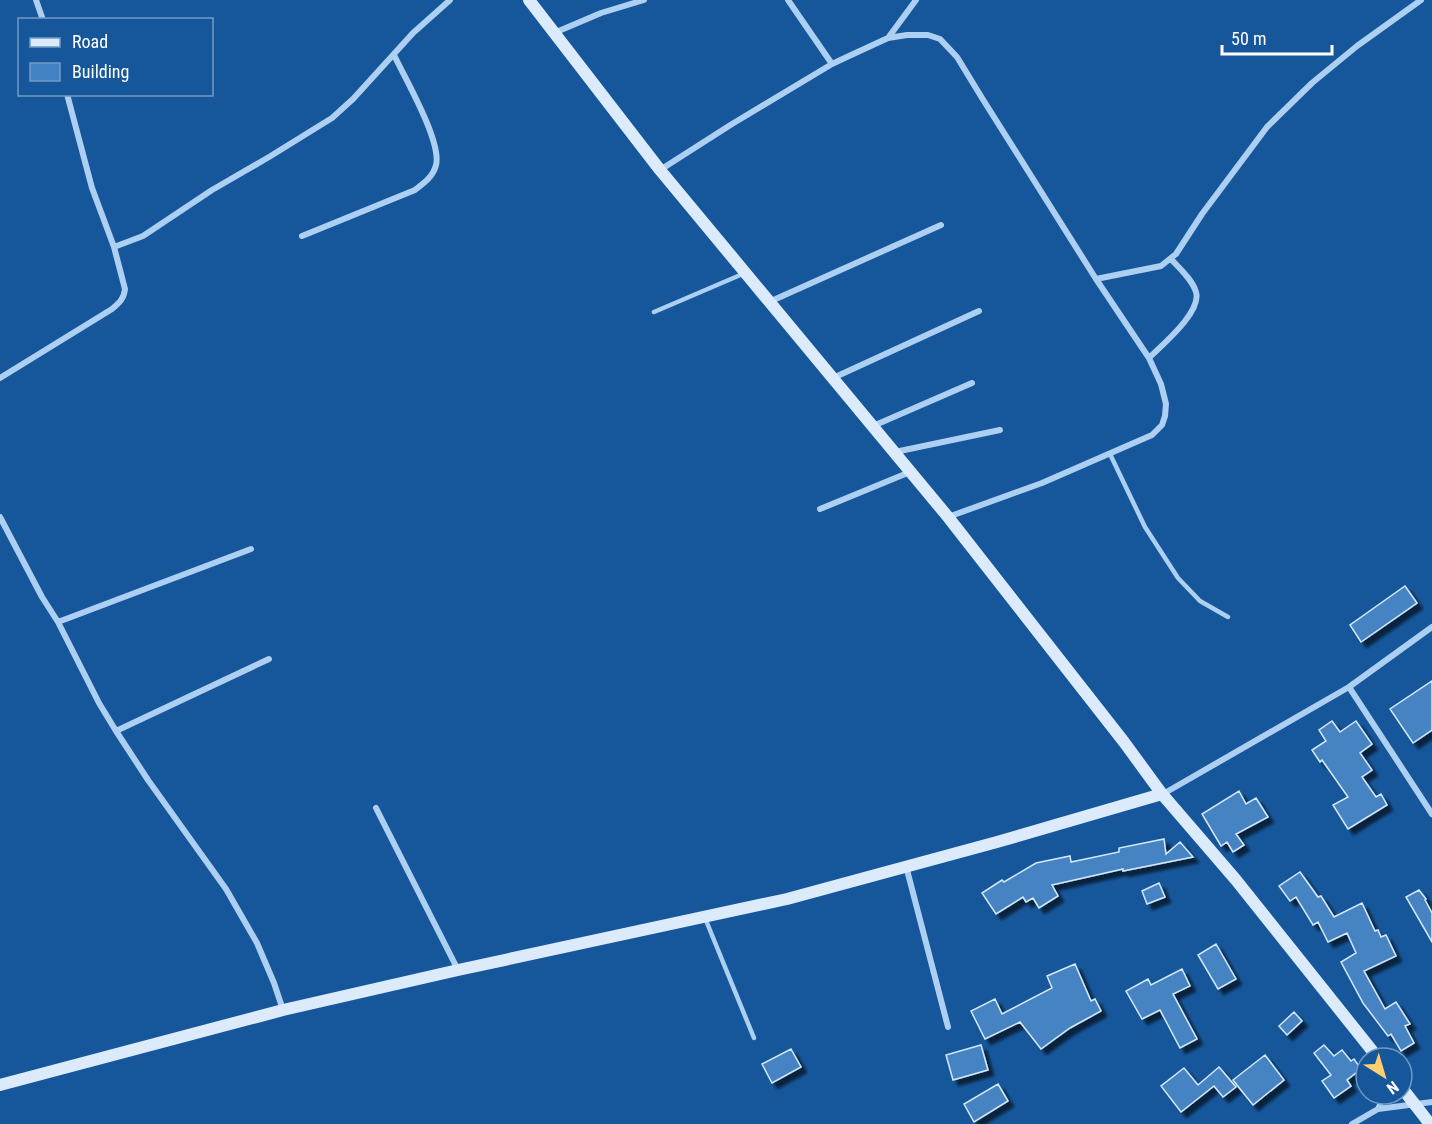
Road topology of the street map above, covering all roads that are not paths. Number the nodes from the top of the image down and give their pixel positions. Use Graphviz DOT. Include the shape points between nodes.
graph roads {
  1 [pos="36,0"];
  2 [pos="450,0"];
  3 [pos="529,0"];
  4 [pos="644,0"];
  5 [pos="788,0"];
  6 [pos="916,0"];
  7 [pos="1421,0"];
  8 [pos="42,18"];
  9 [pos="553,33"];
  10 [pos="888,38"];
  11 [pos="394,55"];
  12 [pos="832,64"];
  13 [pos="68,96"];
  14 [pos="660,170"];
  15 [pos="941,225"];
  16 [pos="302,236"];
  17 [pos="114,248"];
  18 [pos="1171,259"];
  19 [pos="745,273"];
  20 [pos="1096,279"];
  21 [pos="769,302"];
  22 [pos="979,310"];
  23 [pos="654,312"];
  24 [pos="1149,358"];
  25 [pos="0,378"];
  26 [pos="832,378"];
  27 [pos="972,383"];
  28 [pos="873,426"];
  29 [pos="1000,430"];
  30 [pos="893,452"];
  31 [pos="1110,454"];
  32 [pos="910,472"];
  33 [pos="820,509"];
  34 [pos="0,517"];
  35 [pos="948,517"];
  36 [pos="251,549"];
  37 [pos="1228,616"];
  38 [pos="58,622"];
  39 [pos="1432,627"];
  40 [pos="269,659"];
  41 [pos="1349,687"];
  42 [pos="116,731"];
  43 [pos="1162,794"];
  44 [pos="376,808"];
  45 [pos="1432,814"];
  46 [pos="906,866"];
  47 [pos="705,917"];
  48 [pos="458,970"];
  49 [pos="282,1010"];
  50 [pos="948,1027"];
  51 [pos="754,1038"];
  52 [pos="1368,1046"];
  53 [pos="0,1085"];
  54 [pos="1432,1102"];
  55 [pos="1414,1104"];
  56 [pos="1379,1106"];
  57 [pos="1400,1106"];
  58 [pos="1378,1109"];
  59 [pos="1352,1124"];
  60 [pos="1430,1124"];
  1 -- 8 [label="street"];
  2 -- 11 [label="street"];
  3 -- 9 [label="main road"];
  4 -- 9 [label="street"];
  5 -- 12 [label="street"];
  6 -- 10 [label="street"];
  7 -- 18 [label="street" via="1312,83 1267,127"];
  9 -- 14 [label="main road"];
  10 -- 12 [label="street"];
  10 -- 20 [label="street" via="928,35 950,48"];
  11 -- 16 [label="street" via="437,152 430,177 415,190"];
  11 -- 17 [label="street" via="332,118 143,236"];
  12 -- 14 [label="street"];
  13 -- 17 [label="street" via="92,188"];
  14 -- 19 [label="main road"];
  15 -- 21 [label="street"];
  17 -- 25 [label="street" via="125,289 121,301"];
  18 -- 20 [label="street" via="1161,266"];
  18 -- 24 [label="street" via="1192,283 1197,300 1191,314"];
  19 -- 21 [label="main road"];
  19 -- 23 [label="lane"];
  20 -- 24 [label="street"];
  21 -- 26 [label="main road"];
  22 -- 26 [label="street"];
  24 -- 31 [label="street" via="1161,384 1166,416 1152,435"];
  26 -- 28 [label="main road"];
  27 -- 28 [label="street"];
  28 -- 30 [label="main road"];
  29 -- 30 [label="street"];
  30 -- 32 [label="main road"];
  31 -- 35 [label="street"];
  31 -- 37 [label="lane" via="1145,527 1178,578 1200,601"];
  32 -- 33 [label="street"];
  32 -- 35 [label="main road"];
  34 -- 38 [label="street"];
  35 -- 43 [label="main road"];
  36 -- 38 [label="street"];
  38 -- 42 [label="street"];
  39 -- 41 [label="street"];
  40 -- 42 [label="street"];
  41 -- 43 [label="street"];
  41 -- 45 [label="street"];
  42 -- 49 [label="street" via="226,890 257,943"];
  43 -- 46 [label="main road"];
  43 -- 52 [label="main road" via="1236,879"];
  44 -- 48 [label="street"];
  46 -- 47 [label="main road"];
  46 -- 50 [label="street"];
  47 -- 48 [label="main road"];
  47 -- 51 [label="lane"];
  48 -- 49 [label="main road"];
  49 -- 53 [label="main road"];
  54 -- 55 [label="street"];
  55 -- 60 [label="main road"];
  56 -- 58 [label="street"];
  57 -- 58 [label="street"];
  58 -- 59 [label="street"];
}
